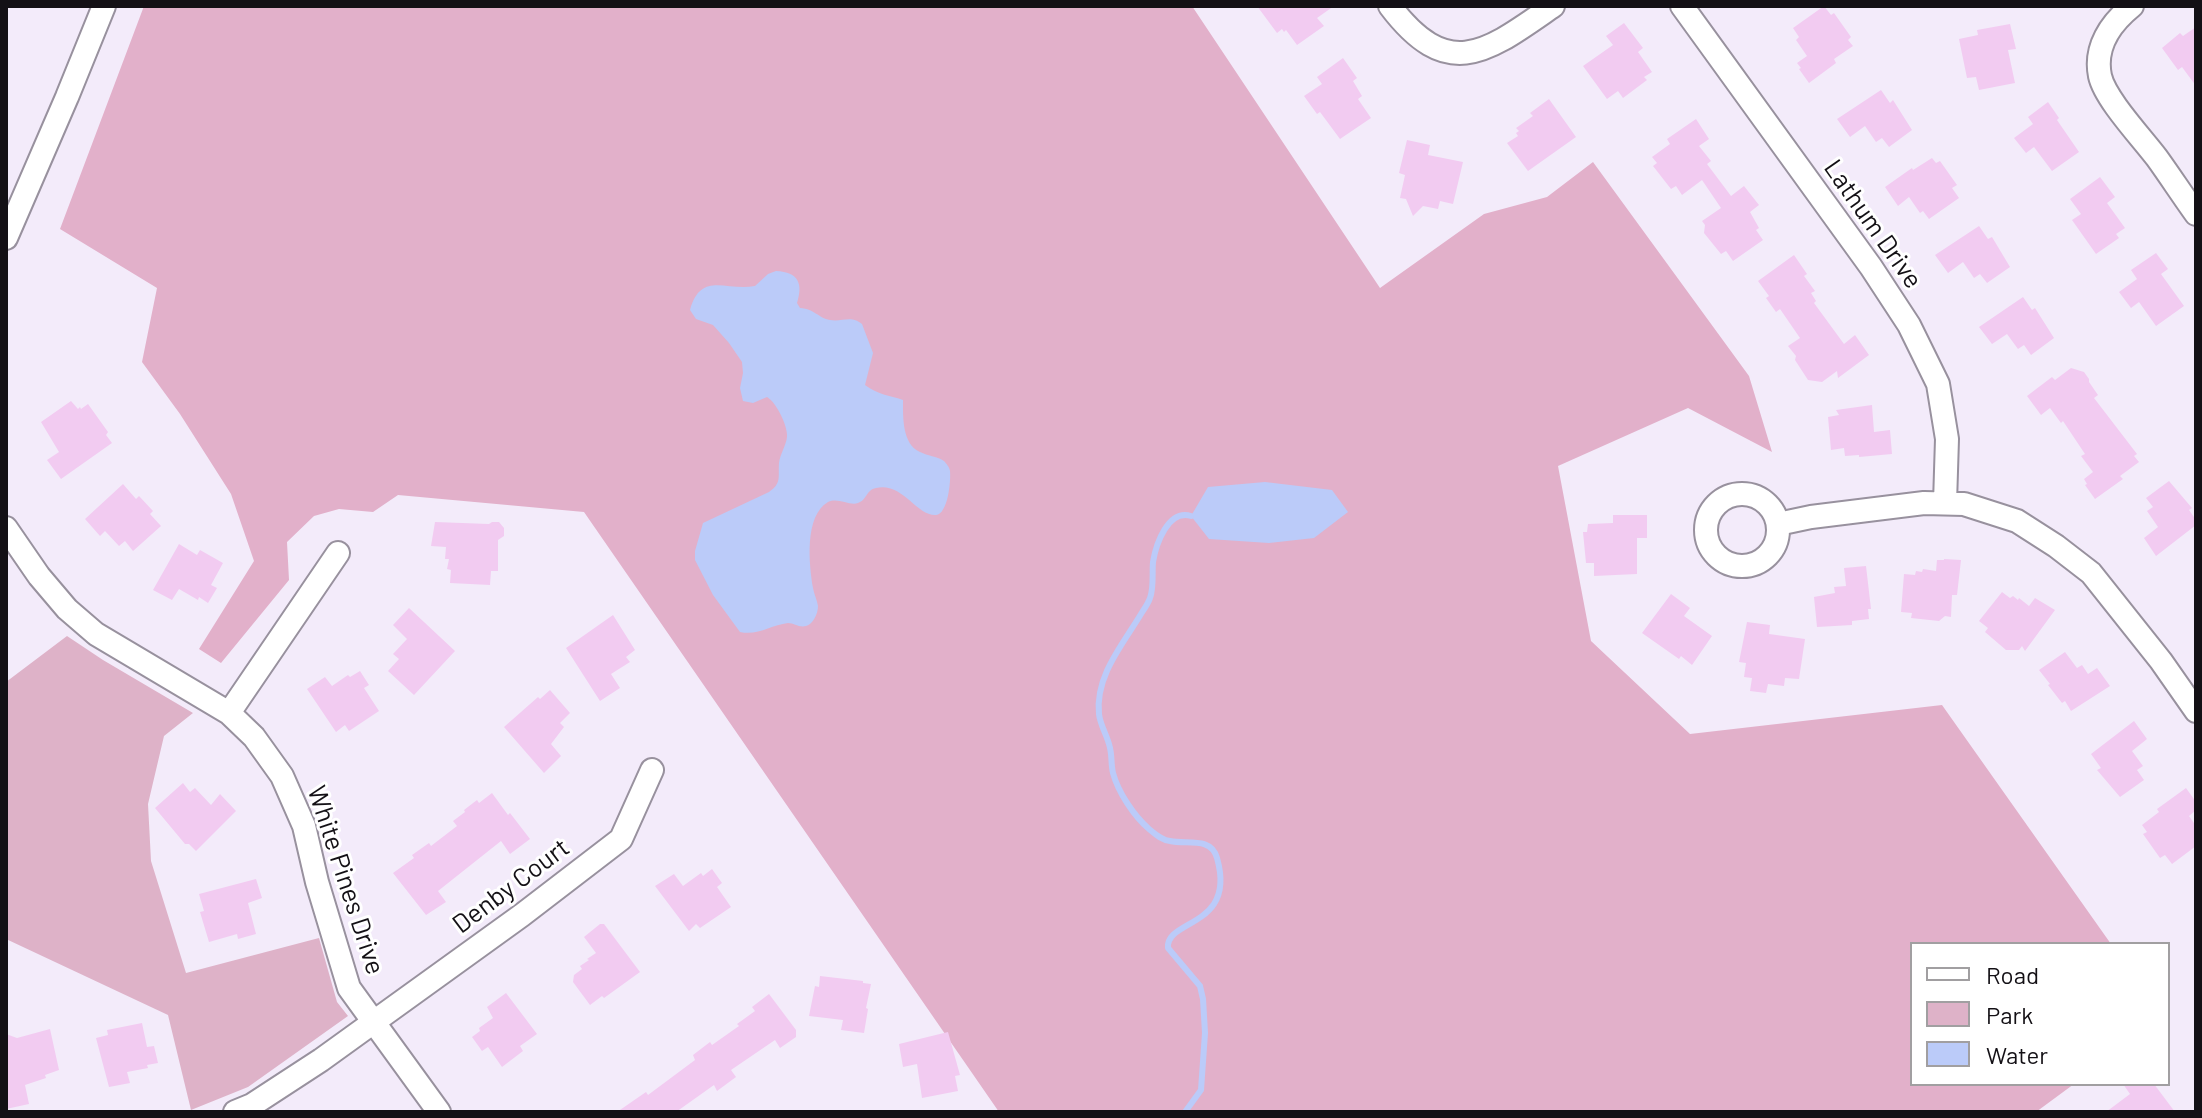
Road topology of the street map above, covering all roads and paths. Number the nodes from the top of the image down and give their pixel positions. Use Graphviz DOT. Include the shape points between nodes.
graph roads {
  1 [pos="104,6"];
  2 [pos="1390,6"];
  3 [pos="1553,6"];
  4 [pos="1682,6"];
  5 [pos="2132,6"];
  6 [pos="2196,214"];
  7 [pos="6,238"];
  8 [pos="1945,503"];
  9 [pos="1778,524"];
  10 [pos="6,528"];
  11 [pos="338,553"];
  12 [pos="2196,711"];
  13 [pos="229,713"];
  14 [pos="652,770"];
  15 [pos="374,1022"];
  16 [pos="235,1112"];
  17 [pos="439,1112"];
  1 -- 7 [label="street"];
  2 -- 3 [label="street" via="1417,38 1467,54 1499,43"];
  4 -- 8 [label="street, Lathum Drive" via="1909,325 1938,384 1947,439"];
  5 -- 6 [label="street" via="2101,45 2100,76"];
  8 -- 9 [label="street"];
  8 -- 12 [label="street" via="2017,521 2091,573"];
  10 -- 13 [label="street, White Pines Drive" via="67,609 96,634"];
  11 -- 13 [label="street"];
  13 -- 15 [label="street, White Pines Drive" via="282,776 304,826 349,988"];
  14 -- 15 [label="street, Denby Court" via="621,839"];
  15 -- 16 [label="street, Denby Court"];
  15 -- 17 [label="street, White Pines Drive"];
}
